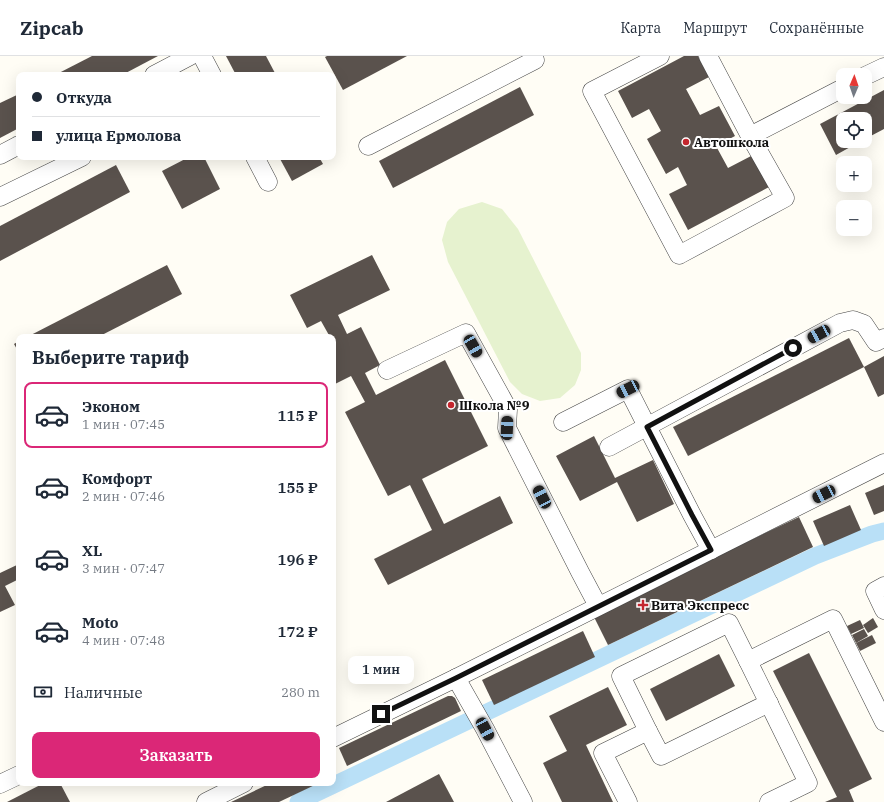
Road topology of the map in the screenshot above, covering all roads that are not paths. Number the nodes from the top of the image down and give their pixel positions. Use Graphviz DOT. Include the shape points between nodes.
graph roads {
  1 [pos="190,56"];
  2 [pos="202,56"];
  3 [pos="533,56"];
  4 [pos="660,56"];
  5 [pos="708,56"];
  6 [pos="884,67"];
  7 [pos="160,72"];
  8 [pos="210,72"];
  9 [pos="872,73"];
  10 [pos="836,92"];
  11 [pos="750,136"];
  12 [pos="368,146"];
  13 [pos="16,147"];
  14 [pos="0,155"];
  15 [pos="76,160"];
  16 [pos="257,160"];
  17 [pos="268,182"];
  18 [pos="0,197"];
  19 [pos="884,338"];
  20 [pos="387,370"];
  21 [pos="563,422"];
  22 [pos="647,427"];
  23 [pos="609,447"];
  24 [pos="884,463"];
  25 [pos="711,550"];
  26 [pos="884,586"];
  27 [pos="598,606"];
  28 [pos="884,610"];
  29 [pos="748,661"];
  30 [pos="456,678"];
  31 [pos="769,703"];
  32 [pos="884,722"];
  33 [pos="648,731"];
  34 [pos="336,737"];
  35 [pos="16,776"];
  36 [pos="0,784"];
  37 [pos="238,786"];
  38 [pos="206,802"];
  39 [pos="523,802"];
  40 [pos="628,802"];
  41 [pos="769,802"];
  1 -- 7 [label="street"];
  2 -- 8 [label="street"];
  3 -- 12 [label="street" via="535,60"];
  4 -- 11 [label="street" via="592,91 679,255 785,198"];
  5 -- 11 [label="street"];
  6 -- 9 [label="street"];
  10 -- 11 [label="street"];
  13 -- 14 [label="street"];
  15 -- 18 [label="street"];
  16 -- 17 [label="street"];
  19 -- 22 [label="street" via="876,342 864,324 852,320 840,323"];
  20 -- 27 [label="street" via="466,333 508,408 507,428"];
  21 -- 22 [label="street" via="628,389"];
  22 -- 23 [label="street"];
  22 -- 25 [label="street"];
  24 -- 25 [label="street"];
  25 -- 27 [label="street"];
  26 -- 28 [label="street" via="875,591"];
  27 -- 30 [label="street"];
  29 -- 31 [label="street"];
  29 -- 32 [label="street" via="833,619"];
  29 -- 33 [label="street" via="729,623 621,676"];
  30 -- 34 [label="street"];
  30 -- 39 [label="street"];
  31 -- 33 [label="street" via="661,756"];
  31 -- 41 [label="street" via="808,783"];
  33 -- 40 [label="street" via="603,753"];
  35 -- 36 [label="street"];
  37 -- 38 [label="street"];
}
